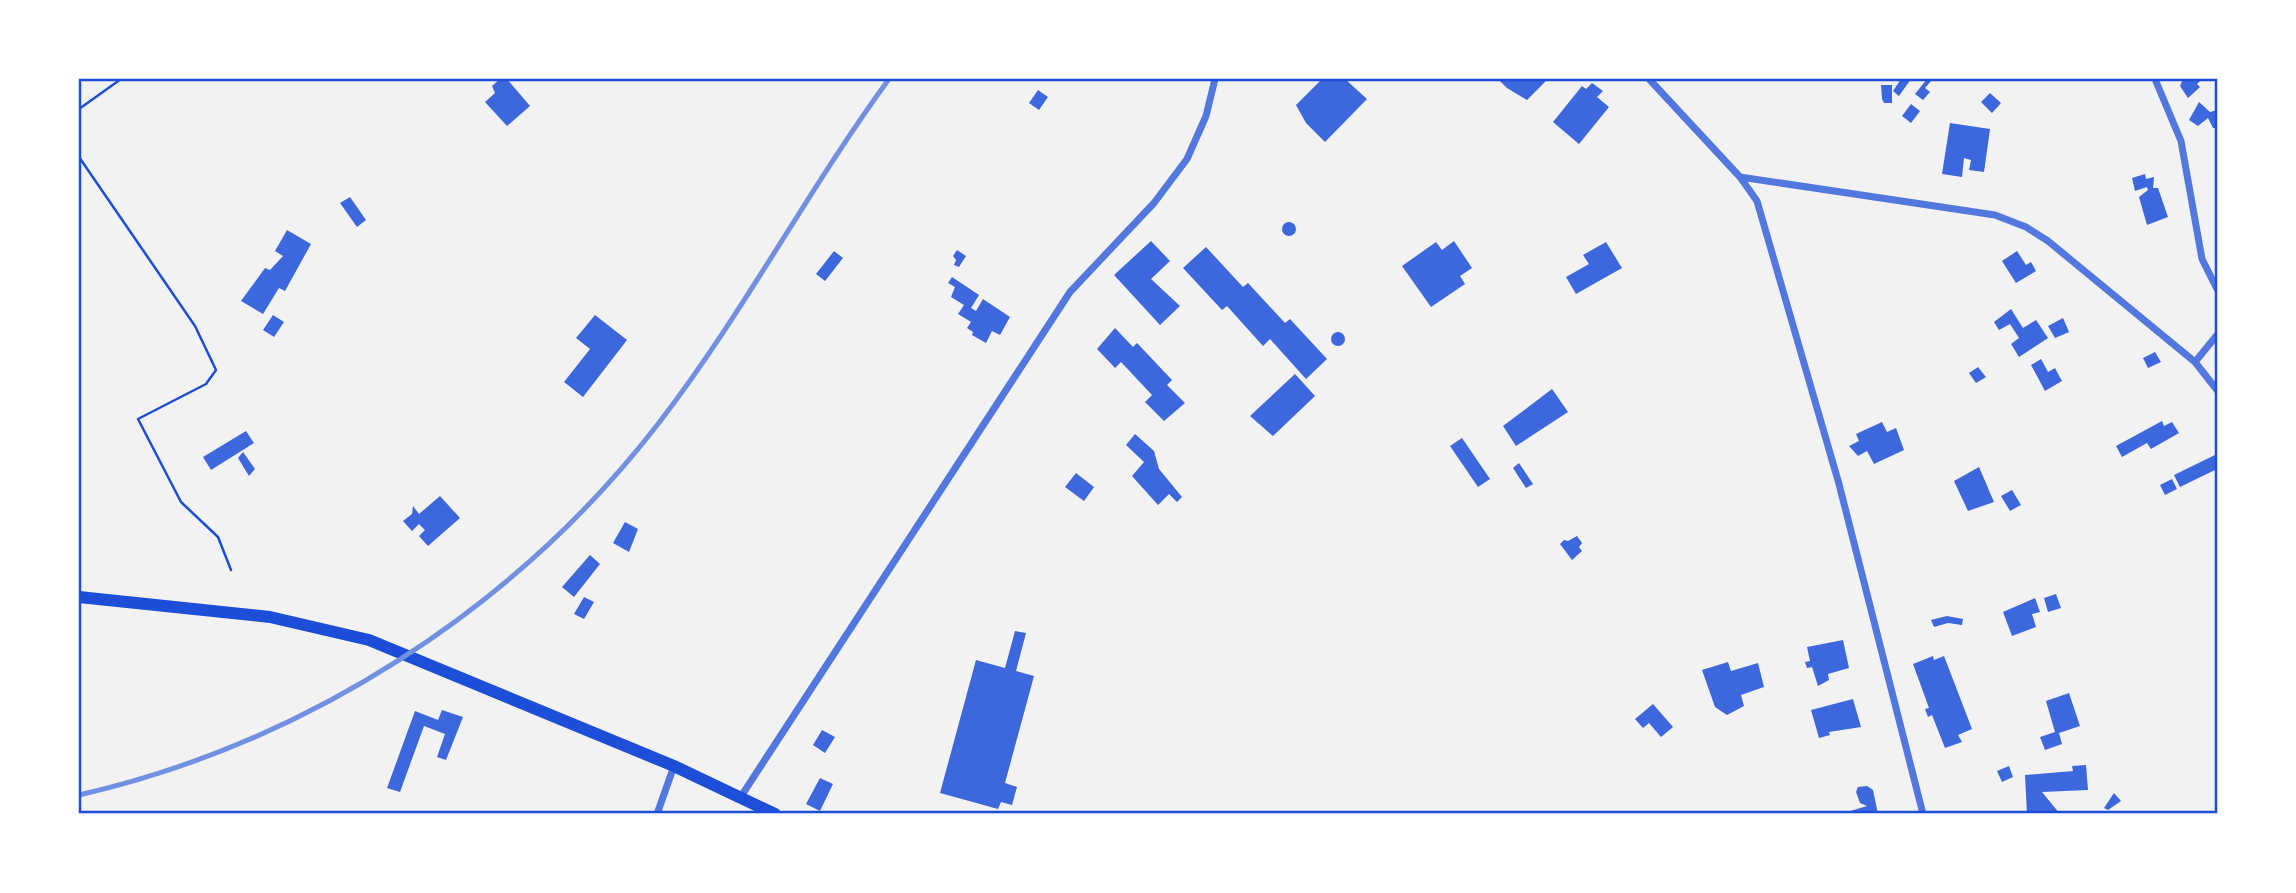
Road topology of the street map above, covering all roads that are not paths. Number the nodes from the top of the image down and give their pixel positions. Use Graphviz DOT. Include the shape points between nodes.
graph roads {
  1 [pos="1215,79"];
  2 [pos="1649,79"];
  3 [pos="2155,79"];
  4 [pos="1740,177"];
  5 [pos="2217,289"];
  6 [pos="2217,335"];
  7 [pos="2194,362"];
  8 [pos="2217,390"];
  9 [pos="79,597"];
  10 [pos="674,766"];
  11 [pos="740,798"];
  12 [pos="657,814"];
  13 [pos="775,814"];
  14 [pos="1923,814"];
  1 -- 11 [label="street" via="1206,116 1186,159 1154,204 1070,292"];
  2 -- 4 [label="street"];
  3 -- 5 [label="street" via="2181,141 2202,259"];
  4 -- 7 [label="street" via="1995,215 2026,227"];
  4 -- 14 [label="street" via="1757,201 1828,445"];
  6 -- 7 [label="street"];
  7 -- 8 [label="street"];
  9 -- 10 [label="main road" via="270,617 333,629 389,647"];
  10 -- 11 [label="main road"];
  10 -- 12 [label="street"];
  11 -- 13 [label="main road"];
}
